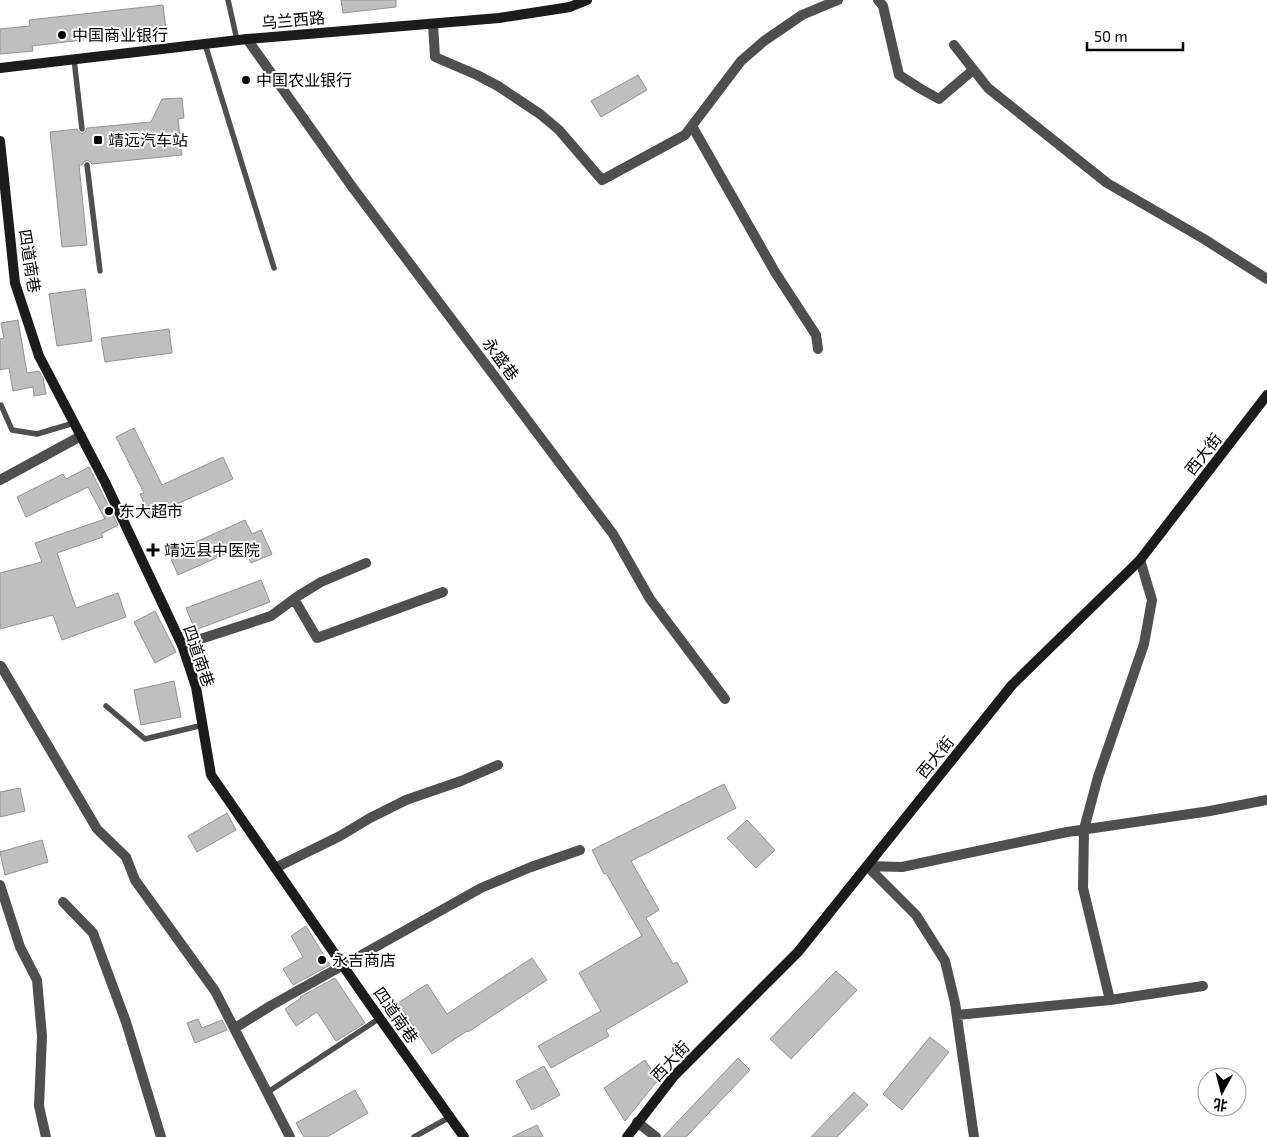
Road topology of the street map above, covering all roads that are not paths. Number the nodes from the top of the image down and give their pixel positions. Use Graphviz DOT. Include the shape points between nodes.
graph roads {
  1 [pos="228,0"];
  2 [pos="587,0"];
  3 [pos="838,0"];
  4 [pos="878,0"];
  5 [pos="433,24"];
  6 [pos="242,40"];
  7 [pos="205,44"];
  8 [pos="954,45"];
  9 [pos="74,59"];
  10 [pos="0,68"];
  11 [pos="973,70"];
  12 [pos="692,126"];
  13 [pos="82,129"];
  14 [pos="0,140"];
  15 [pos="87,165"];
  16 [pos="274,268"];
  17 [pos="100,271"];
  18 [pos="1267,279"];
  19 [pos="818,349"];
  20 [pos="1267,395"];
  21 [pos="1,405"];
  22 [pos="74,423"];
  23 [pos="81,436"];
  24 [pos="0,480"];
  25 [pos="1140,560"];
  26 [pos="366,563"];
  27 [pos="443,592"];
  28 [pos="294,599"];
  29 [pos="182,645"];
  30 [pos="1,666"];
  31 [pos="725,699"];
  32 [pos="106,706"];
  33 [pos="203,725"];
  34 [pos="498,765"];
  35 [pos="1267,800"];
  36 [pos="1084,830"];
  37 [pos="580,850"];
  38 [pos="867,866"];
  39 [pos="275,868"];
  40 [pos="0,885"];
  41 [pos="63,902"];
  42 [pos="343,966"];
  43 [pos="1203,986"];
  44 [pos="1110,1000"];
  45 [pos="957,1015"];
  46 [pos="380,1018"];
  47 [pos="235,1028"];
  48 [pos="268,1092"];
  49 [pos="450,1117"];
  50 [pos="637,1122"];
  51 [pos="46,1137"];
  52 [pos="160,1137"];
  53 [pos="290,1137"];
  54 [pos="414,1137"];
  55 [pos="464,1137"];
  56 [pos="627,1137"];
  57 [pos="656,1137"];
  58 [pos="974,1137"];
  1 -- 6 [label="lane, 永盛巷"];
  2 -- 5 [label="main road, 乌兰西路" via="499,18"];
  3 -- 12 [label="street" via="802,15 764,41 741,61"];
  4 -- 11 [label="street" via="883,6 899,75 939,99"];
  5 -- 6 [label="main road, 乌兰西路"];
  5 -- 12 [label="street" via="435,57 498,86 540,114 559,130 602,180 685,135"];
  6 -- 7 [label="main road, 乌兰西路"];
  6 -- 31 [label="street, 永盛巷" via="613,534 650,599"];
  7 -- 9 [label="main road, 乌兰西路"];
  7 -- 16 [label="lane"];
  8 -- 11 [label="street"];
  9 -- 10 [label="main road, 乌兰西路"];
  9 -- 13 [label="lane"];
  11 -- 18 [label="street" via="988,88 1107,183"];
  12 -- 19 [label="street" via="775,272 816,336"];
  14 -- 22 [label="main road, 四道南巷" via="15,283 39,356"];
  15 -- 17 [label="lane"];
  20 -- 25 [label="main road, 西大街"];
  21 -- 22 [label="lane" via="12,430 37,434"];
  22 -- 23 [label="main road, 四道南巷"];
  23 -- 24 [label="street"];
  23 -- 29 [label="main road, 四道南巷"];
  25 -- 36 [label="street" via="1152,600 1144,644 1098,777"];
  25 -- 38 [label="main road, 西大街" via="1012,685"];
  26 -- 28 [label="street" via="321,582"];
  27 -- 28 [label="street" via="318,638"];
  28 -- 29 [label="street" via="271,616"];
  29 -- 33 [label="main road, 四道南巷" via="196,687"];
  30 -- 47 [label="street" via="97,829 126,857 135,880 215,991"];
  32 -- 33 [label="lane" via="145,739"];
  33 -- 39 [label="main road, 四道南巷" via="211,775"];
  34 -- 39 [label="street" via="406,800"];
  35 -- 36 [label="street"];
  36 -- 38 [label="street" via="902,866"];
  36 -- 44 [label="street" via="1083,888"];
  37 -- 42 [label="street" via="531,866 481,888"];
  38 -- 45 [label="street" via="916,915 945,960"];
  38 -- 50 [label="main road, 西大街" via="798,952 674,1076"];
  39 -- 42 [label="main road, 四道南巷"];
  40 -- 51 [label="street" via="20,947 36,980 42,1036 39,1106"];
  41 -- 52 [label="street" via="93,933 126,1022"];
  42 -- 46 [label="main road, 四道南巷"];
  42 -- 47 [label="street"];
  43 -- 44 [label="street"];
  44 -- 45 [label="street"];
  45 -- 58 [label="street"];
  46 -- 48 [label="lane"];
  46 -- 49 [label="main road, 四道南巷"];
  47 -- 48 [label="street"];
  48 -- 53 [label="street"];
  49 -- 54 [label="lane"];
  49 -- 55 [label="main road, 四道南巷"];
  50 -- 56 [label="main road, 西大街"];
  50 -- 57 [label="street"];
}
